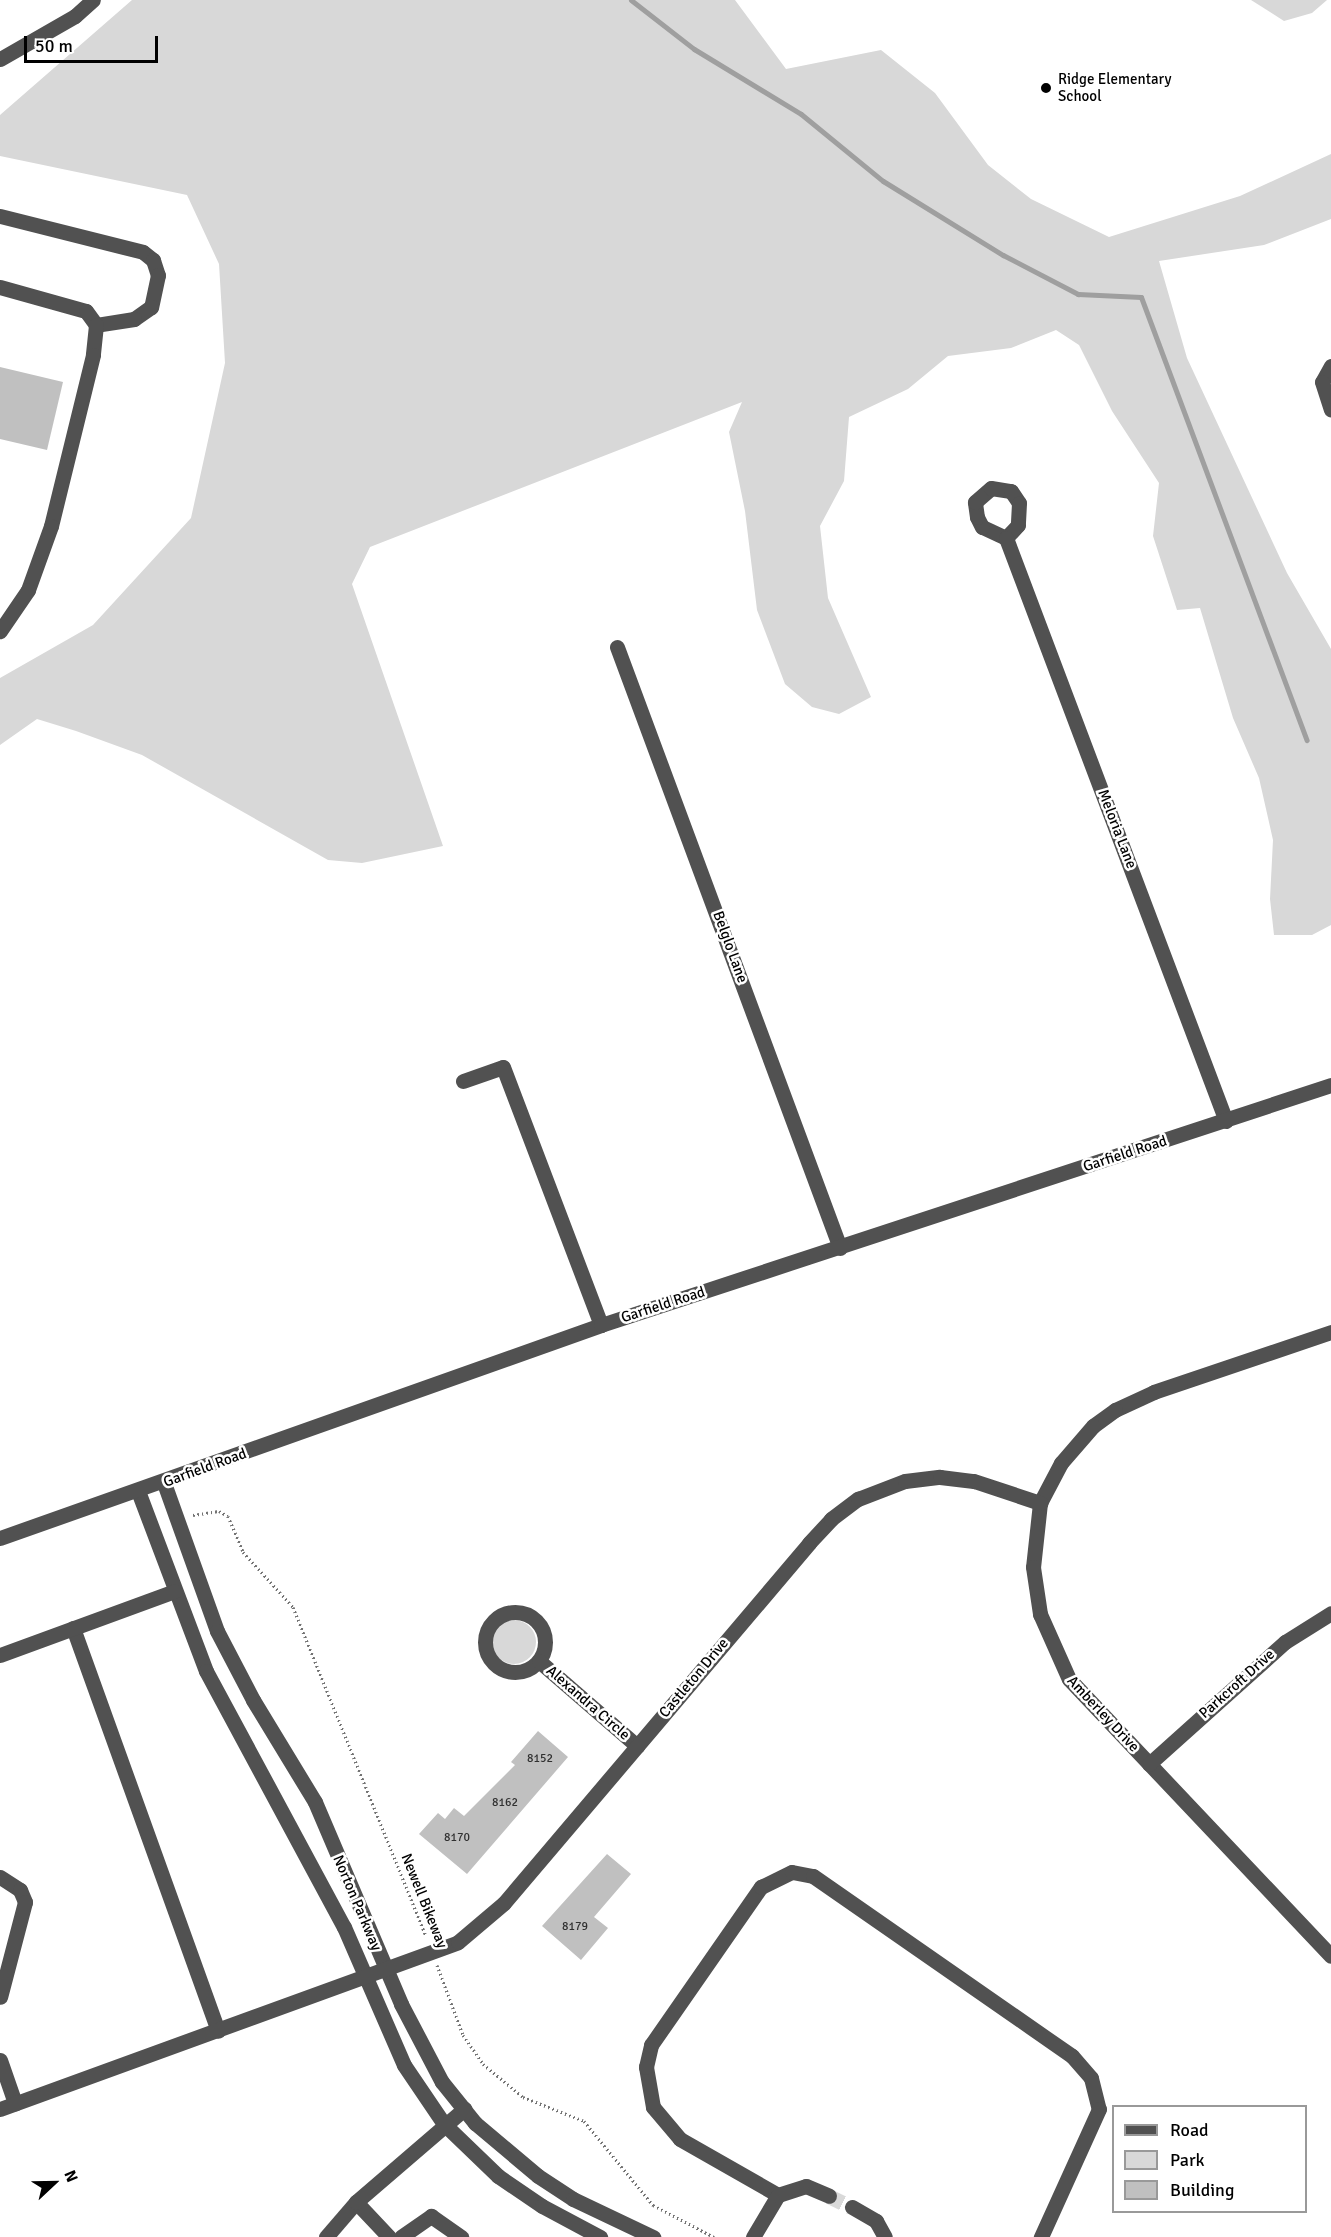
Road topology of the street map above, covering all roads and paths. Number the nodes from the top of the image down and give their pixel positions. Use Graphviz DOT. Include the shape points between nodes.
graph roads {
  1 [pos="93,0"];
  2 [pos="0,59"];
  3 [pos="0,216"];
  4 [pos="0,287"];
  5 [pos="96,325"];
  6 [pos="1331,366"];
  7 [pos="1331,410"];
  8 [pos="1006,538"];
  9 [pos="0,631"];
  10 [pos="617,648"];
  11 [pos="463,1081"];
  12 [pos="1331,1084"];
  13 [pos="1226,1121"];
  14 [pos="840,1248"];
  15 [pos="601,1325"];
  16 [pos="1331,1332"];
  17 [pos="164,1482"];
  18 [pos="138,1491"];
  19 [pos="1040,1503"];
  20 [pos="195,1514"];
  21 [pos="0,1538"];
  22 [pos="175,1591"];
  23 [pos="1331,1613"];
  24 [pos="74,1628"];
  25 [pos="0,1655"];
  26 [pos="539,1661"];
  27 [pos="637,1746"];
  28 [pos="1149,1764"];
  29 [pos="0,1877"];
  30 [pos="1330,1953"];
  31 [pos="432,1954"];
  32 [pos="386,1971"];
  33 [pos="366,1979"];
  34 [pos="0,1997"];
  35 [pos="218,2031"];
  36 [pos="0,2060"];
  37 [pos="15,2103"];
  38 [pos="0,2109"];
  39 [pos="464,2109"];
  40 [pos="444,2124"];
  41 [pos="778,2195"];
  42 [pos="829,2196"];
  43 [pos="356,2202"];
  44 [pos="852,2207"];
  45 [pos="758,2236"];
  46 [pos="326,2237"];
  47 [pos="389,2237"];
  48 [pos="401,2237"];
  49 [pos="462,2237"];
  50 [pos="600,2237"];
  51 [pos="653,2237"];
  52 [pos="714,2237"];
  53 [pos="885,2237"];
  54 [pos="1041,2237"];
  1 -- 2 [label="street" via="75,16"];
  3 -- 5 [label="street" via="143,252 153,260 158,275 151,307 134,319"];
  4 -- 5 [label="street" via="86,311"];
  5 -- 9 [label="street" via="93,355 51,526 28,590"];
  6 -- 7 [label="street" via="1322,382"];
  8 -- 13 [label="street, Meloria Lane"];
  10 -- 14 [label="street, Belglo Lane"];
  11 -- 15 [label="street" via="502,1067"];
  12 -- 13 [label="street, Garfield Road"];
  13 -- 14 [label="street, Garfield Road"];
  14 -- 15 [label="street, Garfield Road"];
  15 -- 17 [label="street, Garfield Road"];
  16 -- 19 [label="street, Amberley Drive" via="1154,1392 1114,1410 1081,1437 1061,1463"];
  17 -- 18 [label="street, Garfield Road"];
  17 -- 32 [label="street, Norton Parkway" via="217,1631 253,1700 315,1802"];
  18 -- 21 [label="street, Garfield Road"];
  18 -- 22 [label="street, Norton Parkway"];
  19 -- 27 [label="street, Castleton Drive" via="975,1481 940,1477 905,1481 858,1499 824,1527"];
  19 -- 28 [label="street, Amberley Drive" via="1033,1592 1046,1634 1069,1678"];
  20 -- 31 [label="path, Newell Bikeway" via="219,1511 228,1516 243,1552 293,1607"];
  22 -- 24 [label="street"];
  22 -- 33 [label="street, Norton Parkway" via="206,1671 311,1861"];
  23 -- 28 [label="street, Parkcroft Drive" via="1286,1642"];
  24 -- 25 [label="street"];
  24 -- 35 [label="street"];
  26 -- 26 [label="street, Alexandra Circle" via="546,1645 538,1622 516,1611 493,1620 487,1628 485,1648 495,1665 513,1672"];
  26 -- 27 [label="street, Alexandra Circle"];
  27 -- 31 [label="street, Castleton Drive" via="490,1918 458,1942"];
  28 -- 30 [label="street, Amberley Drive"];
  29 -- 34 [label="street" via="20,1890 25,1902"];
  31 -- 32 [label="street, Castleton Drive"];
  31 -- 52 [label="path, Newell Bikeway" via="463,2035 483,2064 523,2097 584,2121 653,2205"];
  32 -- 33 [label="street, Castleton Drive"];
  32 -- 39 [label="street, Norton Parkway" via="442,2082"];
  33 -- 35 [label="street, Castleton Drive"];
  33 -- 40 [label="street, Norton Parkway" via="404,2065"];
  35 -- 37 [label="street, Castleton Drive"];
  36 -- 37 [label="street"];
  37 -- 38 [label="street, Castleton Drive"];
  39 -- 40 [label="street"];
  39 -- 51 [label="street, Norton Parkway" via="508,2154 538,2176 573,2199"];
  40 -- 43 [label="street"];
  40 -- 50 [label="street, Norton Parkway" via="498,2176 542,2206"];
  41 -- 42 [label="street" via="806,2186"];
  41 -- 45 [label="street"];
  41 -- 54 [label="street" via="680,2139 654,2107 646,2067 651,2045 761,1887 792,1872 813,1876 1072,2056 1091,2078 1099,2109 1094,2127"];
  43 -- 46 [label="street"];
  43 -- 47 [label="street"];
  44 -- 53 [label="street" via="876,2221"];
  48 -- 49 [label="street" via="422,2218 431,2216"];
}
